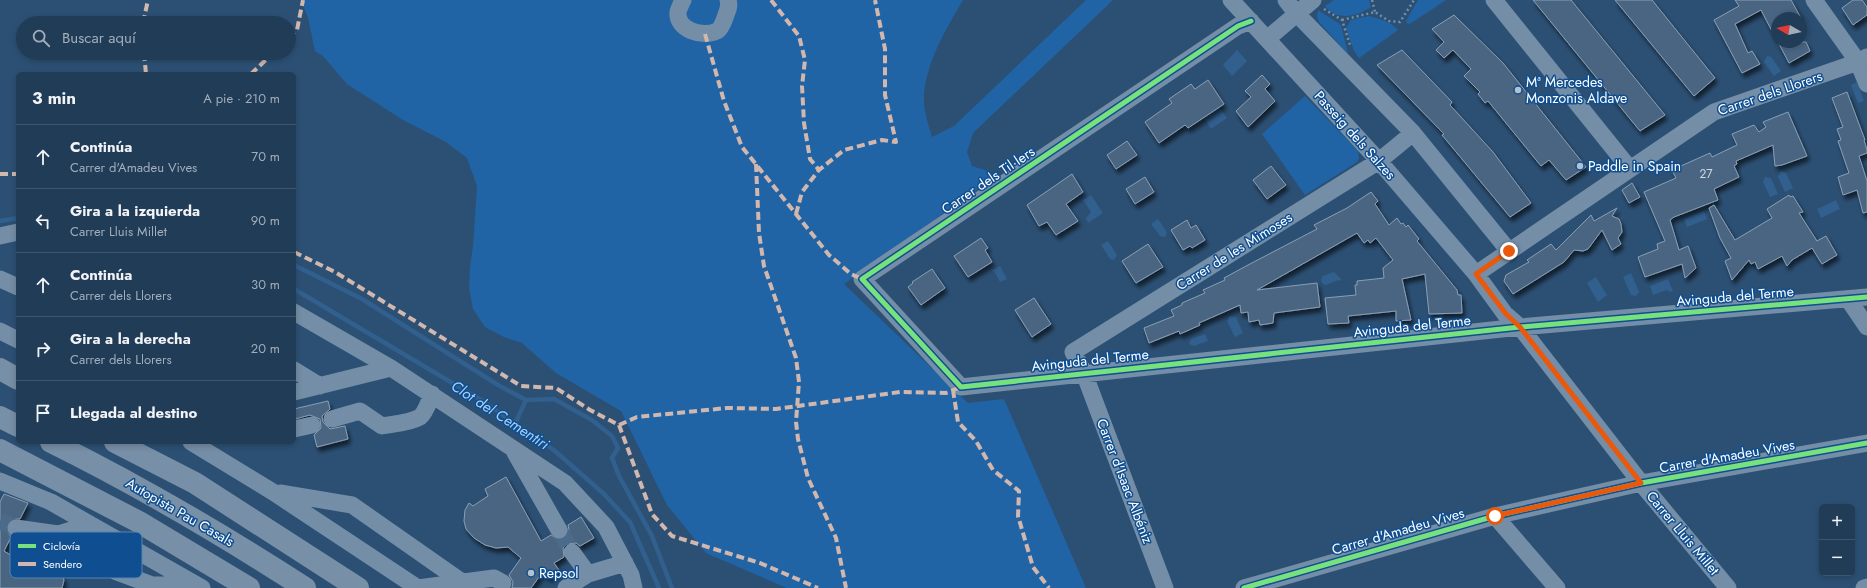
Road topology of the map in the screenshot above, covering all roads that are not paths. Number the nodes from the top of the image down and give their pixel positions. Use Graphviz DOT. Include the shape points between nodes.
graph roads {
  1 [pos="683,0"];
  2 [pos="728,0"];
  3 [pos="1494,0"];
  4 [pos="1814,0"];
  5 [pos="1239,2"];
  6 [pos="1316,3"];
  7 [pos="1291,6"];
  8 [pos="1251,21"];
  9 [pos="1267,39"];
  10 [pos="1862,60"];
  11 [pos="1867,84"];
  12 [pos="1413,133"];
  13 [pos="1379,161"];
  14 [pos="1630,169"];
  15 [pos="16,232"];
  16 [pos="0,236"];
  17 [pos="1509,251"];
  18 [pos="1476,274"];
  19 [pos="0,279"];
  20 [pos="16,286"];
  21 [pos="1867,297"];
  22 [pos="1848,299"];
  23 [pos="296,313"];
  24 [pos="1520,327"];
  25 [pos="1867,327"];
  26 [pos="0,331"];
  27 [pos="16,339"];
  28 [pos="390,368"];
  29 [pos="0,369"];
  30 [pos="296,371"];
  31 [pos="1084,373"];
  32 [pos="16,378"];
  33 [pos="0,384"];
  34 [pos="320,386"];
  35 [pos="961,387"];
  36 [pos="16,392"];
  37 [pos="296,392"];
  38 [pos="432,394"];
  39 [pos="0,417"];
  40 [pos="332,419"];
  41 [pos="16,425"];
  42 [pos="312,425"];
  43 [pos="296,429"];
  44 [pos="1867,443"];
  45 [pos="55,444"];
  46 [pos="119,444"];
  47 [pos="200,444"];
  48 [pos="511,445"];
  49 [pos="0,450"];
  50 [pos="0,481"];
  51 [pos="1641,483"];
  52 [pos="273,492"];
  53 [pos="1495,516"];
  54 [pos="90,524"];
  55 [pos="16,528"];
  56 [pos="559,530"];
  57 [pos="44,532"];
  58 [pos="64,532"];
  59 [pos="104,532"];
  60 [pos="572,552"];
  61 [pos="142,554"];
  62 [pos="625,564"];
  63 [pos="588,574"];
  64 [pos="133,578"];
  65 [pos="462,582"];
  66 [pos="503,583"];
  67 [pos="199,587"];
  68 [pos="1867,587"];
  69 [pos="249,588"];
  70 [pos="305,588"];
  71 [pos="358,588"];
  72 [pos="418,588"];
  73 [pos="566,588"];
  74 [pos="634,588"];
  75 [pos="1165,588"];
  76 [pos="1244,588"];
  77 [pos="1557,588"];
  78 [pos="1728,588"];
  79 [pos="1864,588"];
  1 -- 2 [label="street" via="678,13 680,20 695,33 705,34 718,30 724,22 730,5"];
  3 -- 14 [label="street"];
  4 -- 10 [label="street"];
  5 -- 8 [label="street, Passeig dels Salzes"];
  6 -- 7 [label="street"];
  7 -- 9 [label="street"];
  7 -- 12 [label="street"];
  8 -- 9 [label="street, Passeig dels Salzes"];
  8 -- 35 [label="street, Carrer dels Til·lers" via="1238,26 862,279"];
  9 -- 13 [label="street, Passeig dels Salzes"];
  10 -- 11 [label="street"];
  10 -- 14 [label="street, Carrer dels Llorers" via="1714,112"];
  12 -- 13 [label="street, Carrer de les Mimoses"];
  12 -- 17 [label="street"];
  13 -- 18 [label="street, Passeig dels Salzes"];
  13 -- 31 [label="street, Carrer de les Mimoses" via="1073,352"];
  14 -- 17 [label="street, Carrer dels Llorers"];
  15 -- 16 [label="street"];
  17 -- 18 [label="street, Carrer dels Llorers"];
  18 -- 24 [label="street" via="1506,314"];
  19 -- 20 [label="street"];
  21 -- 22 [label="street, Avinguda del Terme"];
  22 -- 24 [label="street, Avinguda del Terme"];
  22 -- 25 [label="street"];
  23 -- 28 [label="street"];
  24 -- 31 [label="street, Avinguda del Terme"];
  24 -- 51 [label="street, Carrer Lluis Millet"];
  26 -- 27 [label="street"];
  28 -- 34 [label="street"];
  28 -- 38 [label="street"];
  29 -- 32 [label="highway"];
  30 -- 34 [label="street"];
  31 -- 35 [label="street, Avinguda del Terme"];
  31 -- 75 [label="street, Carrer d'Isaac Albéniz"];
  33 -- 36 [label="highway"];
  34 -- 37 [label="street"];
  38 -- 40 [label="street" via="421,416 399,423 382,426 360,412"];
  38 -- 48 [label="street"];
  39 -- 41 [label="highway"];
  42 -- 43 [label="street"];
  44 -- 51 [label="street, Carrer d'Amadeu Vives"];
  45 -- 70 [label="highway, Autopista Pau Casals" via="163,501"];
  46 -- 71 [label="highway, Autopista Pau Casals" via="195,483"];
  47 -- 52 [label="street"];
  48 -- 56 [label="street"];
  48 -- 62 [label="street" via="565,482 606,527"];
  49 -- 69 [label="highway" via="139,522"];
  50 -- 54 [label="street" via="51,502"];
  51 -- 53 [label="street, Carrer d'Amadeu Vives"];
  51 -- 78 [label="street, Carrer Lluis Millet"];
  52 -- 65 [label="street" via="352,505"];
  52 -- 72 [label="street"];
  53 -- 76 [label="street, Carrer d'Amadeu Vives"];
  53 -- 77 [label="street"];
  54 -- 58 [label="street"];
  54 -- 59 [label="street"];
  55 -- 57 [label="street"];
  60 -- 63 [label="street"];
  61 -- 67 [label="street"];
  62 -- 63 [label="street"];
  62 -- 74 [label="street"];
  63 -- 73 [label="street"];
  64 -- 67 [label="street" via="152,585"];
  65 -- 66 [label="street" via="494,578"];
  65 -- 72 [label="street"];
  68 -- 79 [label="street"];
}
